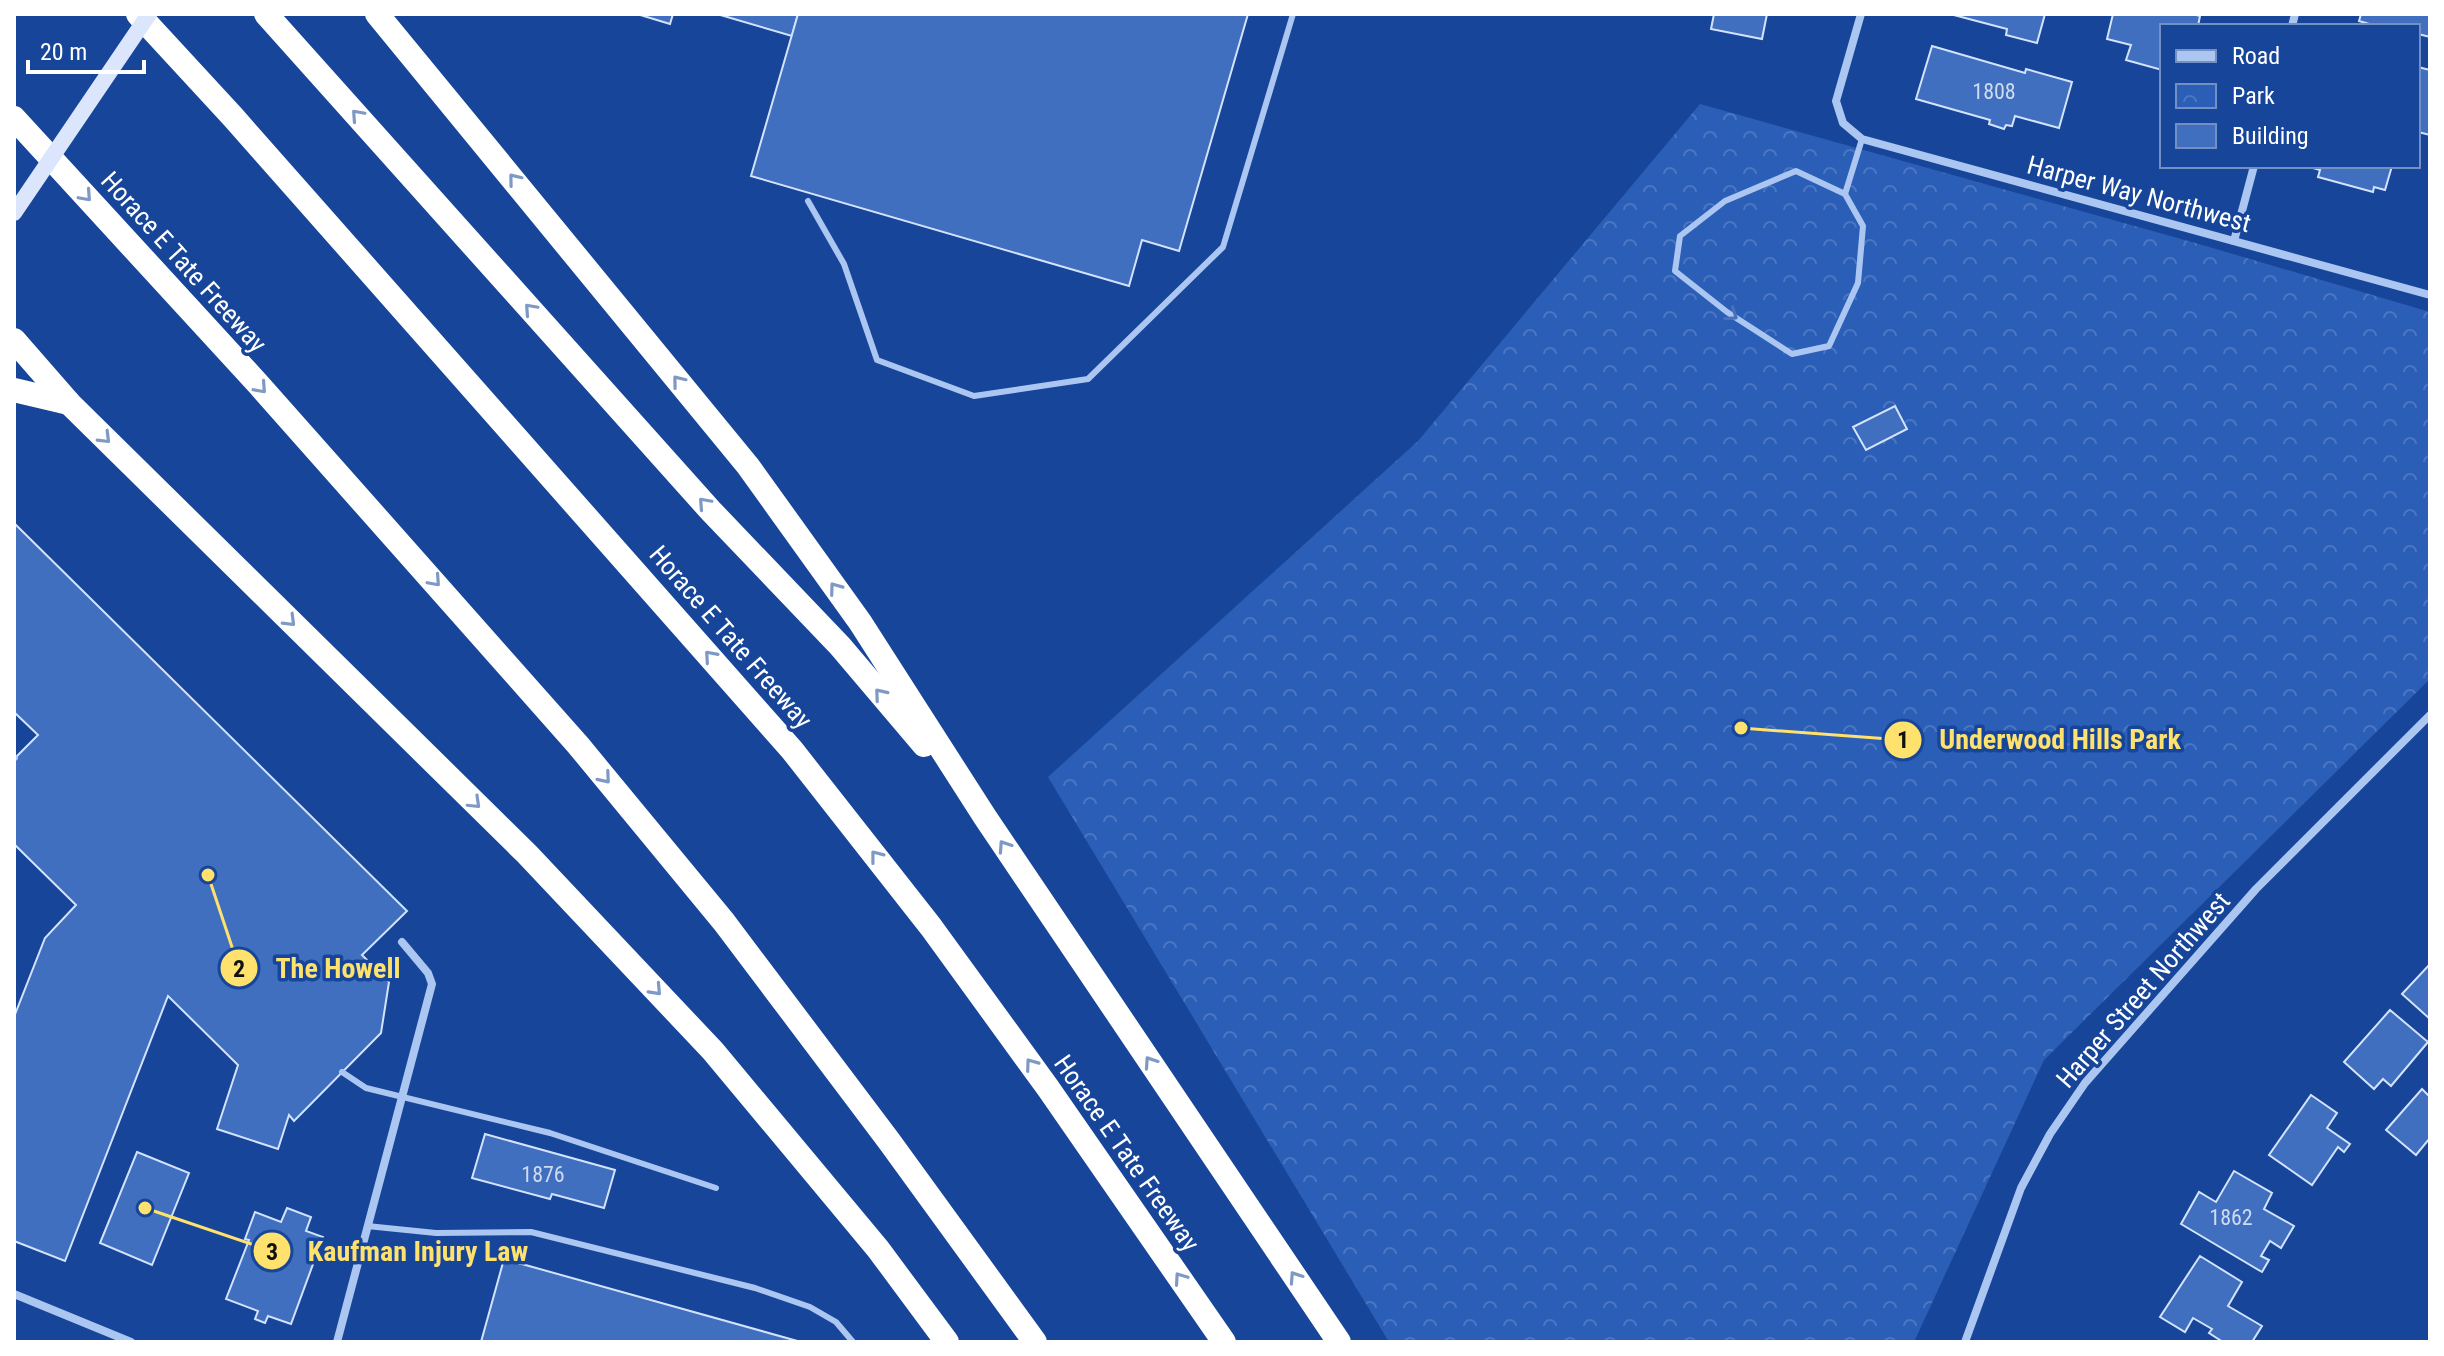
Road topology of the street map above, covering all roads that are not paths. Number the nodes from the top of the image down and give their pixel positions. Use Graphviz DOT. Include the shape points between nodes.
graph roads {
  1 [pos="138,14"];
  2 [pos="149,14"];
  3 [pos="266,14"];
  4 [pos="377,14"];
  5 [pos="1293,14"];
  6 [pos="1861,14"];
  7 [pos="14,118"];
  8 [pos="1862,139"];
  9 [pos="2253,168"];
  10 [pos="1845,194"];
  11 [pos="808,201"];
  12 [pos="14,213"];
  13 [pos="2234,241"];
  14 [pos="2430,295"];
  15 [pos="14,340"];
  16 [pos="14,390"];
  17 [pos="69,403"];
  18 [pos="2430,715"];
  19 [pos="985,817"];
  20 [pos="402,942"];
  21 [pos="342,1072"];
  22 [pos="401,1097"];
  23 [pos="716,1188"];
  24 [pos="367,1226"];
  25 [pos="14,1294"];
  26 [pos="131,1342"];
  27 [pos="337,1342"];
  28 [pos="853,1342"];
  29 [pos="947,1342"];
  30 [pos="1035,1342"];
  31 [pos="1224,1342"];
  32 [pos="1339,1342"];
  33 [pos="1965,1342"];
  31 -- 1 [label="highway, Horace E Tate Freeway, one-way" via="1048,1088 792,750"];
  2 -- 12 [label="main road, bridge"];
  19 -- 3 [label="highway, one-way" via="840,646 710,510"];
  19 -- 4 [label="highway, one-way" via="860,622 748,466"];
  5 -- 11 [label="lane" via="1223,247 1088,379 974,396 877,360 844,264"];
  6 -- 8 [label="street, Harper Way Northwest" via="1836,101 1843,123"];
  7 -- 30 [label="highway, Horace E Tate Freeway, one-way" via="390,532 607,781 724,922"];
  8 -- 10 [label="lane"];
  8 -- 13 [label="street, Harper Way Northwest"];
  9 -- 13 [label="street"];
  10 -- 10 [label="lane, one-way" via="1796,171 1725,201 1680,236 1675,271 1792,354 1829,346 1858,283 1863,226"];
  13 -- 14 [label="street, Harper Way Northwest"];
  15 -- 17 [label="highway"];
  16 -- 17 [label="highway"];
  17 -- 29 [label="highway, one-way" via="527,854 702,1039 878,1249"];
  18 -- 33 [label="street, Harper Street Northwest" via="2256,889 2085,1083 2021,1188"];
  32 -- 19 [label="highway, one-way"];
  20 -- 22 [label="street" via="432,984"];
  21 -- 22 [label="lane" via="366,1088"];
  22 -- 23 [label="lane" via="550,1133"];
  22 -- 24 [label="street"];
  24 -- 27 [label="street"];
  24 -- 28 [label="lane" via="436,1233 531,1232 755,1288 810,1307 836,1322"];
  25 -- 26 [label="street"];
}
